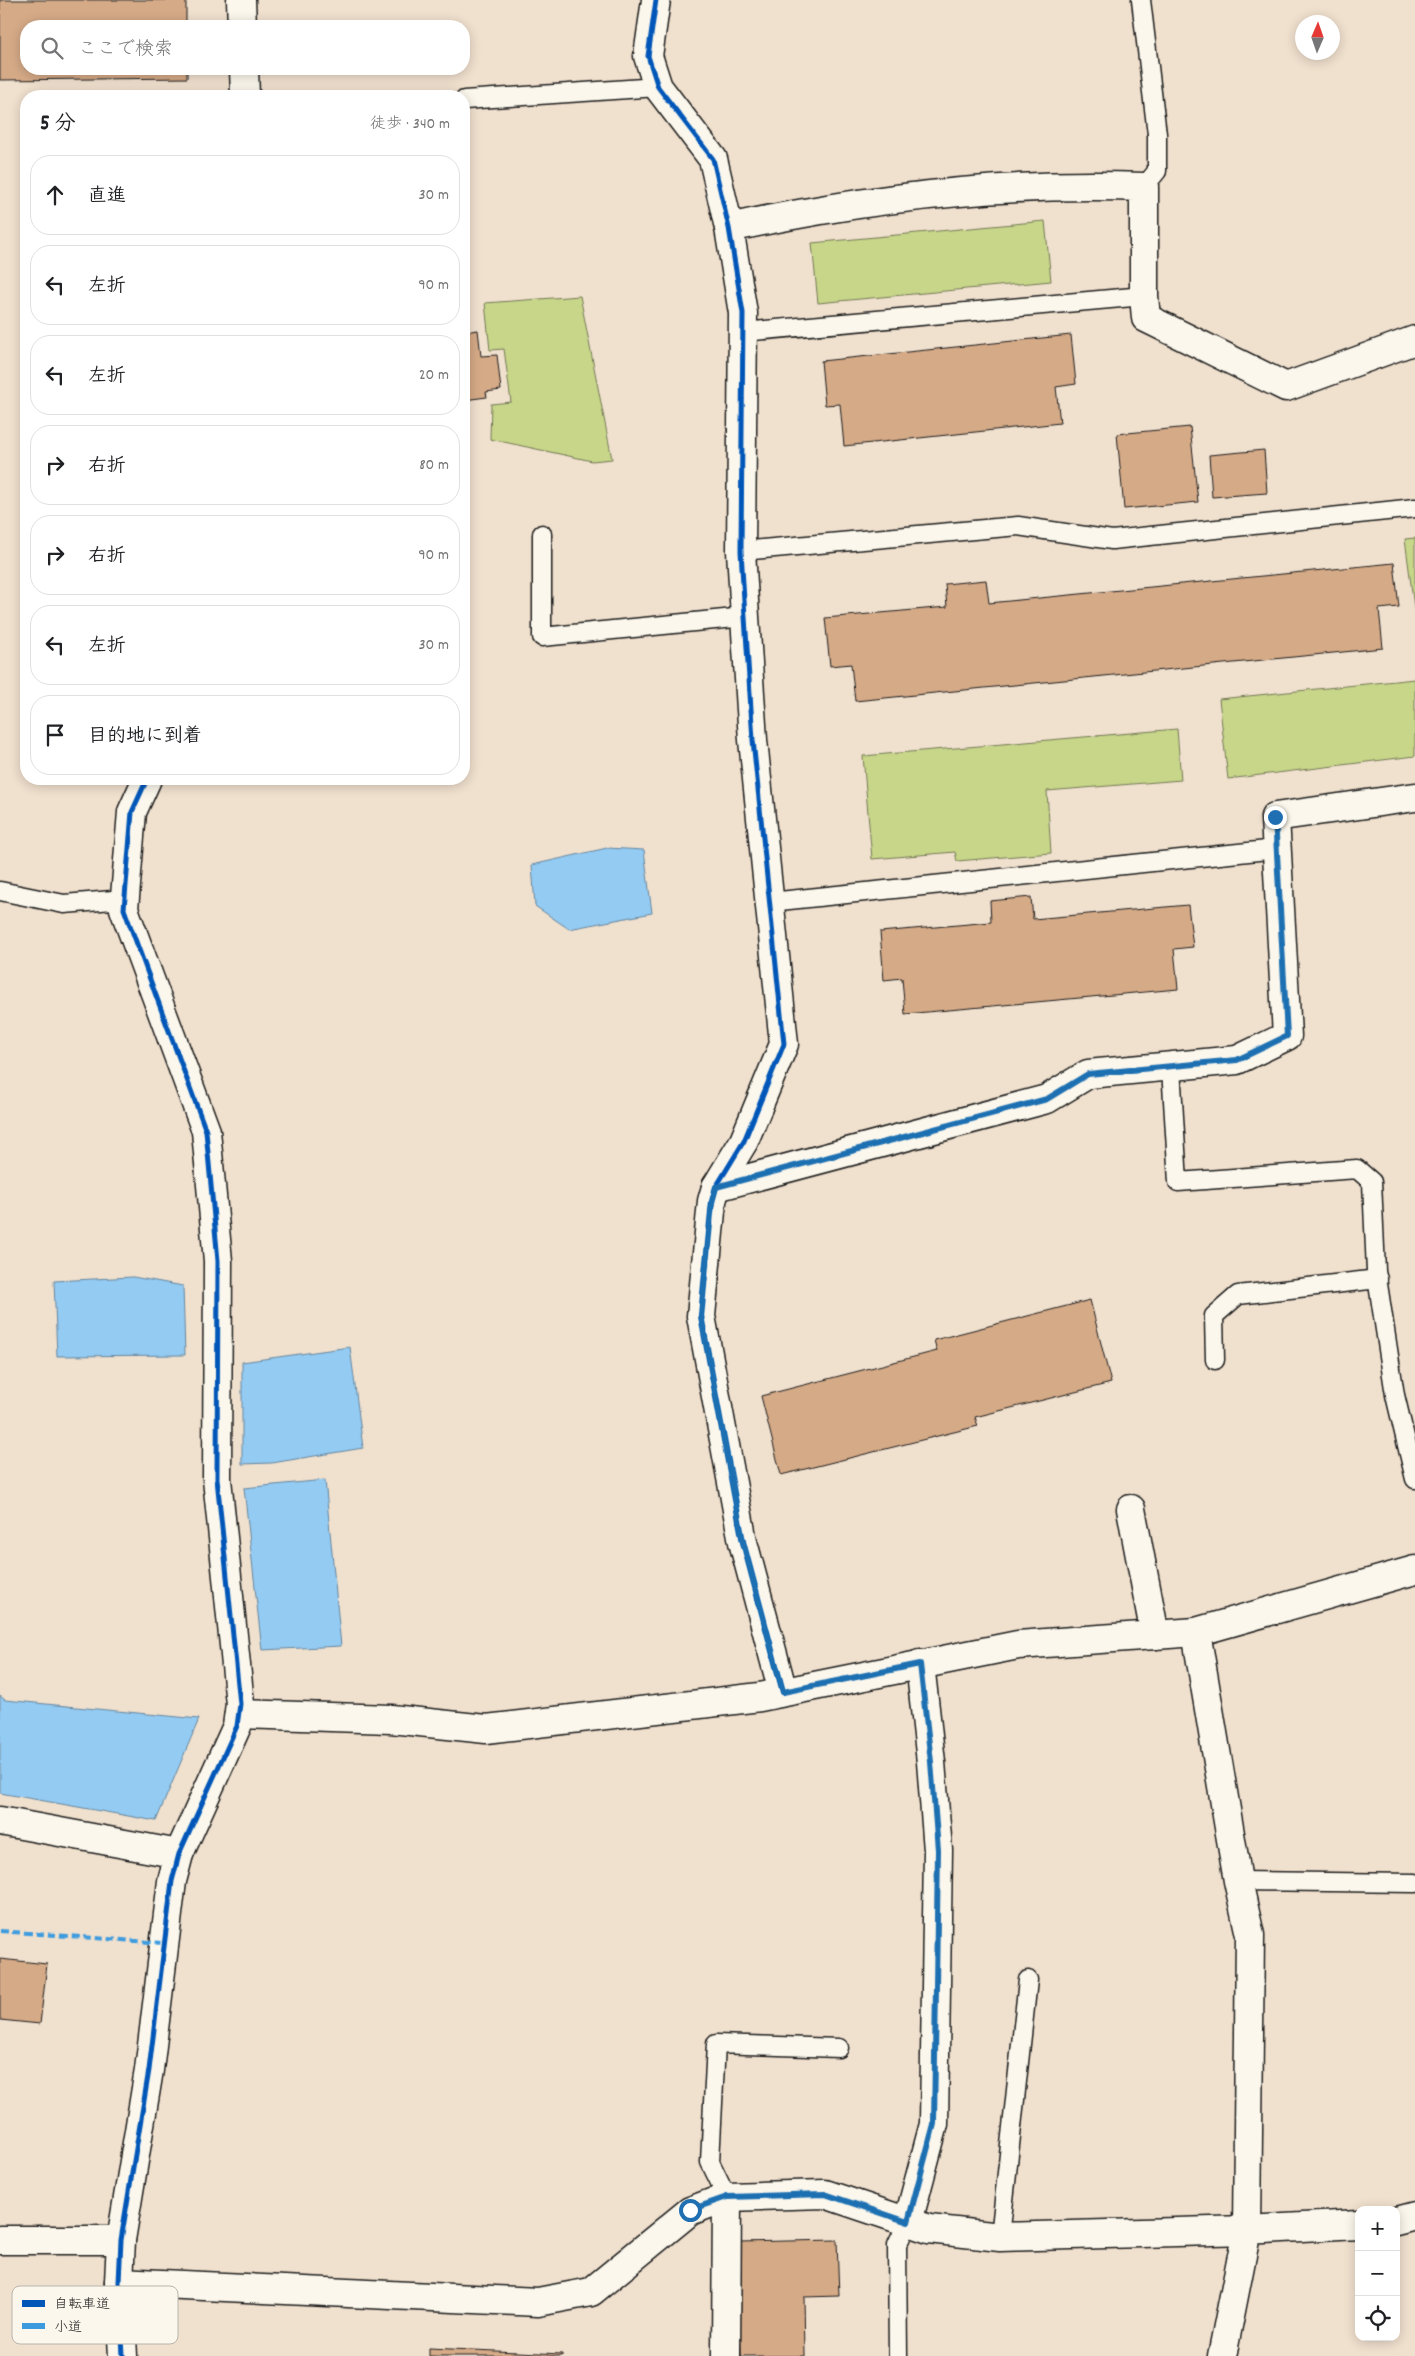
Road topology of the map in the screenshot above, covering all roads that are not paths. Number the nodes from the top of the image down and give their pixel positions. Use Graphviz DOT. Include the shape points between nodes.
graph roads {
  1 [pos="241,0"];
  2 [pos="656,0"];
  3 [pos="1141,0"];
  4 [pos="242,20"];
  5 [pos="244,75"];
  6 [pos="658,87"];
  7 [pos="245,90"];
  8 [pos="470,100"];
  9 [pos="1144,187"];
  10 [pos="729,228"];
  11 [pos="1144,296"];
  12 [pos="743,332"];
  13 [pos="1415,340"];
  14 [pos="1415,508"];
  15 [pos="542,534"];
  16 [pos="742,551"];
  17 [pos="745,617"];
  18 [pos="144,785"];
  19 [pos="1415,797"];
  20 [pos="1277,849"];
  21 [pos="0,890"];
  22 [pos="125,899"];
  23 [pos="770,902"];
  24 [pos="1171,1068"];
  25 [pos="716,1187"];
  26 [pos="1378,1280"];
  27 [pos="1214,1360"];
  28 [pos="1415,1479"];
  29 [pos="1131,1508"];
  30 [pos="1415,1570"];
  31 [pos="1196,1632"];
  32 [pos="1155,1635"];
  33 [pos="920,1664"];
  34 [pos="783,1692"];
  35 [pos="239,1714"];
  36 [pos="0,1821"];
  37 [pos="179,1854"];
  38 [pos="1238,1881"];
  39 [pos="1415,1884"];
  40 [pos="1028,1980"];
  41 [pos="839,2048"];
  42 [pos="727,2197"];
  43 [pos="1415,2216"];
  44 [pos="1400,2220"];
  45 [pos="908,2222"];
  46 [pos="1355,2224"];
  47 [pos="1247,2230"];
  48 [pos="1000,2237"];
  49 [pos="0,2240"];
  50 [pos="121,2240"];
  51 [pos="119,2282"];
  52 [pos="119,2286"];
  53 [pos="726,2356"];
  54 [pos="898,2356"];
  55 [pos="1222,2356"];
  1 -- 4 [label="street"];
  2 -- 6 [label="street" via="648,56"];
  3 -- 9 [label="lane" via="1157,134 1157,171"];
  5 -- 7 [label="street"];
  6 -- 8 [label="lane"];
  6 -- 10 [label="street" via="713,159"];
  9 -- 10 [label="street" via="1079,185 916,197 771,218"];
  9 -- 11 [label="street"];
  10 -- 12 [label="street" via="743,313"];
  11 -- 12 [label="lane"];
  11 -- 13 [label="street" via="1146,318 1286,388"];
  12 -- 16 [label="street"];
  14 -- 16 [label="lane" via="1112,540 1018,526"];
  15 -- 17 [label="lane" via="542,637"];
  16 -- 17 [label="street"];
  17 -- 23 [label="street" via="753,740"];
  18 -- 22 [label="street" via="132,812"];
  19 -- 20 [label="street" via="1275,817"];
  20 -- 23 [label="lane"];
  20 -- 24 [label="street" via="1287,1036 1237,1060"];
  21 -- 22 [label="lane" via="64,904"];
  22 -- 35 [label="street" via="124,909 206,1131 218,1261 217,1479"];
  23 -- 25 [label="street" via="784,1044 744,1141"];
  24 -- 25 [label="street" via="1088,1074 1047,1099"];
  24 -- 26 [label="lane" via="1178,1182 1357,1169 1372,1182"];
  25 -- 34 [label="street" via="701,1316 743,1542"];
  26 -- 27 [label="lane" via="1238,1296 1214,1316"];
  26 -- 28 [label="lane" via="1395,1395"];
  29 -- 32 [label="street"];
  30 -- 31 [label="street"];
  31 -- 32 [label="street"];
  31 -- 38 [label="street"];
  32 -- 33 [label="street" via="1018,1645"];
  33 -- 34 [label="street"];
  33 -- 45 [label="street" via="938,1850 934,2124"];
  34 -- 35 [label="street" via="486,1729 391,1719"];
  35 -- 37 [label="street" via="237,1726"];
  36 -- 37 [label="street"];
  37 -- 50 [label="street" via="172,1880 149,2070"];
  38 -- 39 [label="lane"];
  38 -- 47 [label="street" via="1250,1935"];
  40 -- 48 [label="lane"];
  41 -- 42 [label="lane" via="716,2044 710,2162"];
  42 -- 45 [label="street" via="825,2194"];
  42 -- 51 [label="street" via="690,2210 592,2292 538,2302"];
  42 -- 53 [label="street"];
  43 -- 44 [label="street"];
  45 -- 48 [label="street" via="929,2229"];
  45 -- 54 [label="lane" via="897,2245"];
  46 -- 47 [label="street"];
  47 -- 48 [label="street"];
  47 -- 55 [label="street"];
  49 -- 50 [label="street"];
  50 -- 51 [label="street"];
  51 -- 52 [label="street"];
}
